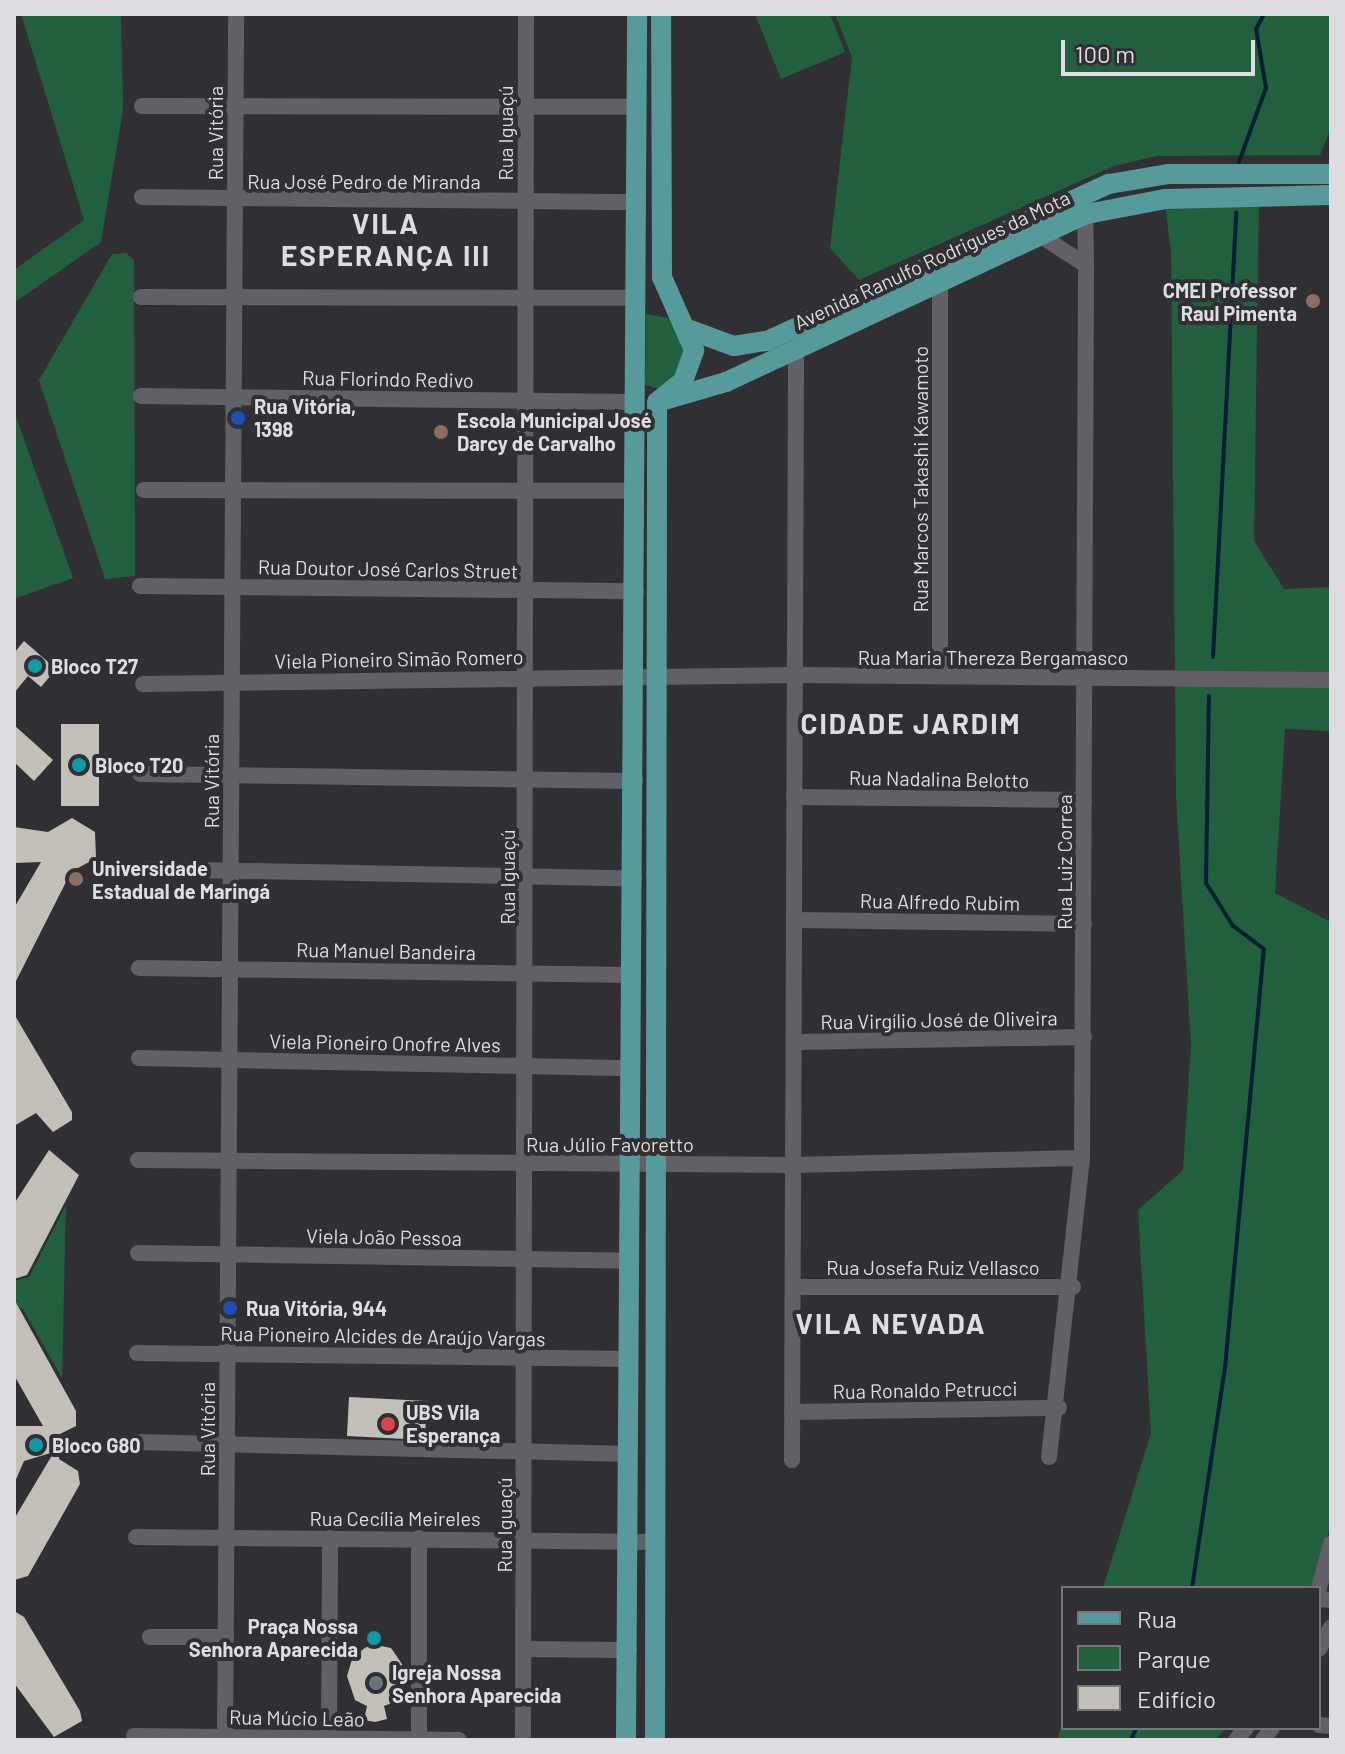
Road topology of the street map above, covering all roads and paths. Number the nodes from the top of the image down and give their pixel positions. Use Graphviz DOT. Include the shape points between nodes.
graph roads {
  1 [pos="236,14"];
  2 [pos="526,14"];
  3 [pos="637,14"];
  4 [pos="661,14"];
  5 [pos="235,103"];
  6 [pos="526,105"];
  7 [pos="142,106"];
  8 [pos="636,107"];
  9 [pos="1331,174"];
  10 [pos="1082,192"];
  11 [pos="1331,195"];
  12 [pos="142,197"];
  13 [pos="235,200"];
  14 [pos="524,202"];
  15 [pos="634,202"];
  16 [pos="1087,214"];
  17 [pos="1038,234"];
  18 [pos="1086,265"];
  19 [pos="940,282"];
  20 [pos="525,296"];
  21 [pos="141,297"];
  22 [pos="234,298"];
  23 [pos="634,298"];
  24 [pos="667,301"];
  25 [pos="690,330"];
  26 [pos="796,349"];
  27 [pos="141,396"];
  28 [pos="233,397"];
  29 [pos="529,401"];
  30 [pos="635,402"];
  31 [pos="657,402"];
  32 [pos="233,488"];
  33 [pos="144,490"];
  34 [pos="529,490"];
  35 [pos="636,491"];
  36 [pos="140,586"];
  37 [pos="232,587"];
  38 [pos="529,591"];
  39 [pos="636,591"];
  40 [pos="793,675"];
  41 [pos="940,676"];
  42 [pos="528,677"];
  43 [pos="1084,677"];
  44 [pos="645,678"];
  45 [pos="1331,680"];
  46 [pos="232,682"];
  47 [pos="143,684"];
  48 [pos="140,774"];
  49 [pos="231,778"];
  50 [pos="527,781"];
  51 [pos="635,781"];
  52 [pos="794,797"];
  53 [pos="1084,800"];
  54 [pos="145,869"];
  55 [pos="230,871"];
  56 [pos="527,877"];
  57 [pos="634,878"];
  58 [pos="795,920"];
  59 [pos="1084,924"];
  60 [pos="139,968"];
  61 [pos="230,969"];
  62 [pos="527,974"];
  63 [pos="632,975"];
  64 [pos="1084,1037"];
  65 [pos="794,1042"];
  66 [pos="139,1058"];
  67 [pos="229,1060"];
  68 [pos="526,1066"];
  69 [pos="630,1068"];
  70 [pos="1082,1158"];
  71 [pos="138,1160"];
  72 [pos="229,1160"];
  73 [pos="526,1163"];
  74 [pos="630,1163"];
  75 [pos="656,1164"];
  76 [pos="793,1165"];
  77 [pos="138,1253"];
  78 [pos="228,1255"];
  79 [pos="525,1259"];
  80 [pos="629,1261"];
  81 [pos="793,1287"];
  82 [pos="1073,1287"];
  83 [pos="137,1353"];
  84 [pos="227,1354"];
  85 [pos="525,1357"];
  86 [pos="629,1359"];
  87 [pos="1059,1408"];
  88 [pos="792,1412"];
  89 [pos="136,1442"];
  90 [pos="227,1444"];
  91 [pos="524,1451"];
  92 [pos="629,1454"];
  93 [pos="1049,1457"];
  94 [pos="792,1460"];
  95 [pos="136,1537"];
  96 [pos="226,1537"];
  97 [pos="330,1538"];
  98 [pos="419,1538"];
  99 [pos="524,1539"];
  100 [pos="629,1542"];
  101 [pos="655,1542"];
  102 [pos="1331,1544"];
  103 [pos="1320,1586"];
  104 [pos="1331,1627"];
  105 [pos="150,1637"];
  106 [pos="226,1637"];
  107 [pos="1321,1645"];
  108 [pos="523,1649"];
  109 [pos="629,1650"];
  110 [pos="134,1736"];
  111 [pos="225,1738"];
  112 [pos="329,1738"];
  113 [pos="419,1739"];
  114 [pos="459,1740"];
  115 [pos="523,1740"];
  116 [pos="626,1740"];
  117 [pos="655,1740"];
  1 -- 5 [label="street, Rua Vitória"];
  2 -- 6 [label="street, Rua Iguaçú"];
  3 -- 8 [label="main road"];
  4 -- 24 [label="main road" via="659,247"];
  5 -- 6 [label="street"];
  5 -- 7 [label="street"];
  5 -- 13 [label="street, Rua Vitória"];
  6 -- 8 [label="street"];
  6 -- 14 [label="street, Rua Iguaçú"];
  8 -- 15 [label="main road"];
  9 -- 10 [label="main road, Avenida Ranulfo Rodrigues da Mota" via="1169,174"];
  10 -- 16 [label="street, Rua Luiz Correa"];
  10 -- 25 [label="main road, Avenida Ranulfo Rodrigues da Mota" via="767,341 734,346"];
  11 -- 16 [label="main road, Avenida Ranulfo Rodrigues da Mota" via="1165,199"];
  12 -- 13 [label="street, Rua José Pedro de Miranda"];
  13 -- 14 [label="street, Rua José Pedro de Miranda"];
  13 -- 22 [label="street, Rua Vitória"];
  14 -- 15 [label="street, Rua José Pedro de Miranda"];
  14 -- 20 [label="street, Rua Iguaçú"];
  15 -- 23 [label="main road"];
  16 -- 17 [label="main road, Avenida Ranulfo Rodrigues da Mota"];
  16 -- 18 [label="street, Rua Luiz Correa"];
  17 -- 18 [label="street"];
  17 -- 19 [label="main road, Avenida Ranulfo Rodrigues da Mota"];
  18 -- 43 [label="street, Rua Luiz Correa"];
  19 -- 26 [label="main road, Avenida Ranulfo Rodrigues da Mota"];
  19 -- 41 [label="street, Rua Marcos Takashi Kawamoto"];
  20 -- 22 [label="street"];
  20 -- 23 [label="street"];
  20 -- 29 [label="street, Rua Iguaçú"];
  21 -- 22 [label="street"];
  22 -- 28 [label="street, Rua Vitória"];
  23 -- 24 [label="main road"];
  23 -- 30 [label="main road"];
  24 -- 25 [label="main road"];
  25 -- 31 [label="main road" via="692,366"];
  26 -- 31 [label="main road, Avenida Ranulfo Rodrigues da Mota" via="726,382"];
  26 -- 40 [label="street"];
  27 -- 28 [label="street, Rua Florindo Redivo"];
  28 -- 29 [label="street, Rua Florindo Redivo"];
  28 -- 32 [label="street, Rua Vitória"];
  29 -- 30 [label="street, Rua Florindo Redivo"];
  29 -- 34 [label="street, Rua Iguaçú"];
  30 -- 31 [label="main road, Avenida Ranulfo Rodrigues da Mota"];
  30 -- 35 [label="main road"];
  31 -- 44 [label="main road"];
  32 -- 33 [label="street"];
  32 -- 34 [label="street"];
  32 -- 37 [label="street, Rua Vitória"];
  34 -- 35 [label="street"];
  34 -- 38 [label="street, Rua Iguaçú"];
  35 -- 39 [label="main road"];
  36 -- 37 [label="street, Rua Doutor José Carlos Struet"];
  37 -- 38 [label="street, Rua Doutor José Carlos Struet"];
  37 -- 46 [label="street, Rua Vitória"];
  38 -- 39 [label="street, Rua Doutor José Carlos Struet"];
  38 -- 42 [label="street, Rua Iguaçú"];
  39 -- 44 [label="main road"];
  40 -- 41 [label="street, Rua Maria Thereza Bergamasco"];
  40 -- 44 [label="street, Rua Maria Thereza Bergamasco"];
  40 -- 52 [label="street"];
  41 -- 43 [label="street, Rua Maria Thereza Bergamasco"];
  42 -- 44 [label="street, Viela Pioneiro Simão Romero"];
  42 -- 46 [label="street, Viela Pioneiro Simão Romero"];
  42 -- 50 [label="street, Rua Iguaçú"];
  43 -- 45 [label="street, Rua Maria Thereza Bergamasco"];
  43 -- 53 [label="street, Rua Luiz Correa"];
  44 -- 51 [label="main road"];
  44 -- 75 [label="main road"];
  46 -- 47 [label="street, Viela Pioneiro Simão Romero"];
  46 -- 49 [label="street, Rua Vitória"];
  48 -- 49 [label="street"];
  49 -- 50 [label="street"];
  49 -- 55 [label="street, Rua Vitória"];
  50 -- 51 [label="street"];
  50 -- 56 [label="street, Rua Iguaçú"];
  51 -- 57 [label="main road"];
  52 -- 53 [label="street, Rua Nadalina Belotto"];
  52 -- 58 [label="street"];
  53 -- 59 [label="street, Rua Luiz Correa"];
  54 -- 55 [label="street"];
  55 -- 56 [label="street"];
  55 -- 61 [label="street, Rua Vitória"];
  56 -- 57 [label="street"];
  56 -- 62 [label="street, Rua Iguaçú"];
  57 -- 63 [label="main road"];
  58 -- 59 [label="street, Rua Alfredo Rubim"];
  58 -- 65 [label="street"];
  59 -- 64 [label="street, Rua Luiz Correa"];
  60 -- 61 [label="street, Rua Manuel Bandeira"];
  61 -- 62 [label="street, Rua Manuel Bandeira"];
  61 -- 67 [label="street, Rua Vitória"];
  62 -- 63 [label="street, Rua Manuel Bandeira"];
  62 -- 68 [label="street, Rua Iguaçú"];
  63 -- 69 [label="main road"];
  64 -- 65 [label="street, Rua Virgílio José de Oliveira"];
  64 -- 70 [label="street, Rua Luiz Correa"];
  65 -- 76 [label="street"];
  66 -- 67 [label="street, Viela Pioneiro Onofre Alves"];
  67 -- 68 [label="street, Viela Pioneiro Onofre Alves"];
  67 -- 72 [label="street, Rua Vitória"];
  68 -- 69 [label="street, Viela Pioneiro Onofre Alves"];
  68 -- 73 [label="street, Rua Iguaçú"];
  69 -- 74 [label="main road"];
  70 -- 76 [label="street, Rua Júlio Favoretto"];
  70 -- 82 [label="street, Rua Luiz Correa"];
  71 -- 72 [label="street, Rua Júlio Favoretto"];
  72 -- 73 [label="street, Rua Júlio Favoretto"];
  72 -- 78 [label="street, Rua Vitória"];
  73 -- 74 [label="street, Rua Júlio Favoretto"];
  73 -- 79 [label="street, Rua Iguaçú"];
  74 -- 75 [label="street, Rua Júlio Favoretto"];
  74 -- 80 [label="main road"];
  75 -- 76 [label="street, Rua Júlio Favoretto"];
  75 -- 101 [label="main road"];
  76 -- 81 [label="street"];
  77 -- 78 [label="street, Viela João Pessoa"];
  78 -- 79 [label="street, Viela João Pessoa"];
  78 -- 84 [label="street, Rua Vitória"];
  79 -- 80 [label="street, Viela João Pessoa"];
  79 -- 85 [label="street, Rua Iguaçú"];
  80 -- 86 [label="main road"];
  81 -- 82 [label="street, Rua Josefa Ruiz Vellasco"];
  81 -- 88 [label="street"];
  82 -- 87 [label="street, Rua Luiz Correa"];
  83 -- 84 [label="street, Rua Pioneiro Alcides de Araújo Vargas"];
  84 -- 85 [label="street, Rua Pioneiro Alcides de Araújo Vargas"];
  84 -- 90 [label="street, Rua Vitória"];
  85 -- 86 [label="street, Rua Pioneiro Alcides de Araújo Vargas"];
  85 -- 91 [label="street, Rua Iguaçú"];
  86 -- 92 [label="main road"];
  87 -- 88 [label="street, Rua Ronaldo Petrucci"];
  87 -- 93 [label="street, Rua Luiz Correa"];
  88 -- 94 [label="street"];
  89 -- 90 [label="street"];
  90 -- 91 [label="street"];
  90 -- 96 [label="street, Rua Vitória"];
  91 -- 92 [label="street"];
  91 -- 99 [label="street, Rua Iguaçú"];
  92 -- 100 [label="main road"];
  95 -- 96 [label="street, Rua Cecília Meireles"];
  96 -- 97 [label="street, Rua Cecília Meireles"];
  96 -- 106 [label="street, Rua Vitória"];
  97 -- 98 [label="street, Rua Cecília Meireles"];
  97 -- 112 [label="street"];
  98 -- 99 [label="street, Rua Cecília Meireles"];
  98 -- 113 [label="street"];
  99 -- 100 [label="street, Rua Cecília Meireles"];
  99 -- 108 [label="street, Rua Iguaçú"];
  100 -- 101 [label="street, Rua Cecília Meireles"];
  100 -- 109 [label="main road"];
  101 -- 117 [label="main road"];
  102 -- 103 [label="street"];
  104 -- 107 [label="street"];
  105 -- 106 [label="street"];
  106 -- 111 [label="street, Rua Vitória"];
  108 -- 109 [label="street"];
  108 -- 115 [label="street, Rua Iguaçú"];
  109 -- 116 [label="main road"];
  110 -- 111 [label="street, Rua Múcio Leão"];
  111 -- 112 [label="street, Rua Múcio Leão"];
  112 -- 113 [label="street, Rua Múcio Leão"];
  113 -- 114 [label="street, Rua Múcio Leão"];
}
